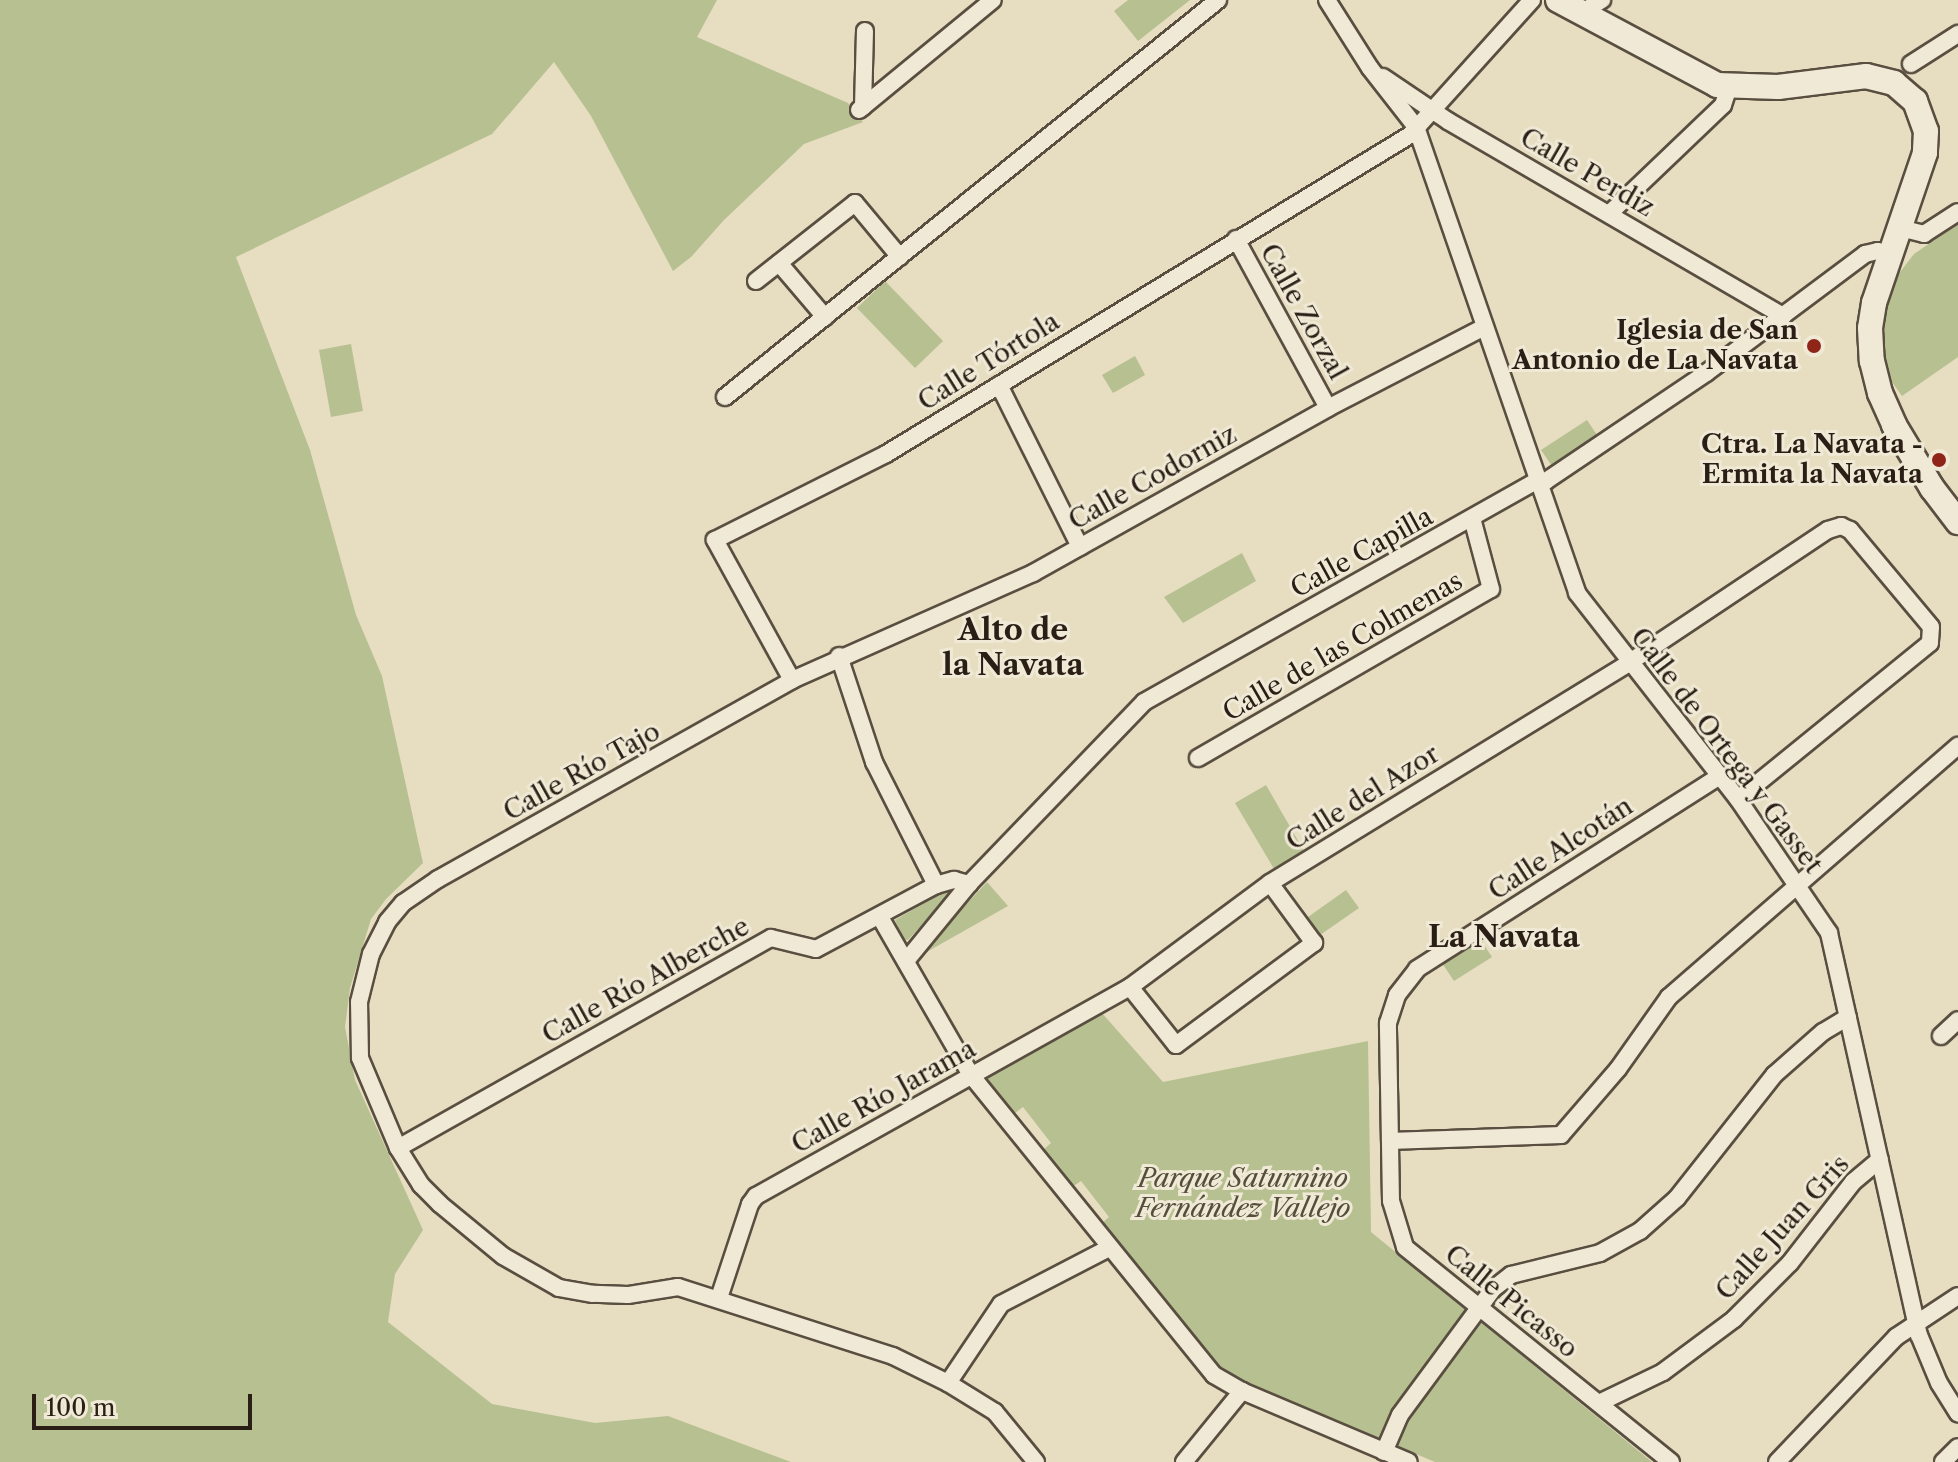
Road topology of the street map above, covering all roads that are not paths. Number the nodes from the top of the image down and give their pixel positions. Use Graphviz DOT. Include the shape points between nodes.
graph roads {
  1 [pos="993,0"];
  2 [pos="1218,0"];
  3 [pos="1327,0"];
  4 [pos="1532,0"];
  5 [pos="1558,0"];
  6 [pos="1592,7"];
  7 [pos="865,31"];
  8 [pos="1958,34"];
  9 [pos="1911,64"];
  10 [pos="1370,68"];
  11 [pos="1729,86"];
  12 [pos="1431,110"];
  13 [pos="1416,127"];
  14 [pos="1958,212"];
  15 [pos="1610,213"];
  16 [pos="1900,228"];
  17 [pos="1236,239"];
  18 [pos="1890,255"];
  19 [pos="900,257"];
  20 [pos="779,263"];
  21 [pos="756,281"];
  22 [pos="1783,316"];
  23 [pos="825,317"];
  24 [pos="1484,327"];
  25 [pos="999,385"];
  26 [pos="725,397"];
  27 [pos="1328,408"];
  28 [pos="1537,481"];
  29 [pos="1954,511"];
  30 [pos="1472,518"];
  31 [pos="1080,547"];
  32 [pos="839,656"];
  33 [pos="1630,662"];
  34 [pos="792,680"];
  35 [pos="1958,746"];
  36 [pos="1198,758"];
  37 [pos="1720,776"];
  38 [pos="1738,799"];
  39 [pos="1270,883"];
  40 [pos="969,884"];
  41 [pos="936,885"];
  42 [pos="1798,887"];
  43 [pos="880,917"];
  44 [pos="906,961"];
  45 [pos="1130,987"];
  46 [pos="1848,1017"];
  47 [pos="1958,1020"];
  48 [pos="1941,1036"];
  49 [pos="971,1075"];
  50 [pos="1390,1141"];
  51 [pos="398,1148"];
  52 [pos="1880,1159"];
  53 [pos="1109,1248"];
  54 [pos="1958,1296"];
  55 [pos="719,1298"];
  56 [pos="1479,1307"];
  57 [pos="1916,1322"];
  58 [pos="948,1383"];
  59 [pos="1242,1391"];
  60 [pos="1599,1403"];
  61 [pos="1958,1414"];
  62 [pos="1958,1447"];
  63 [pos="1384,1452"];
  64 [pos="1036,1462"];
  65 [pos="1184,1462"];
  66 [pos="1409,1462"];
  67 [pos="1671,1462"];
  68 [pos="1777,1462"];
  69 [pos="1943,1462"];
  1 -- 7 [label="street" via="861,109"];
  2 -- 19 [label="street"];
  3 -- 10 [label="street, Calle Perdiz"];
  4 -- 12 [label="street, Calle Tórtola"];
  5 -- 6 [label="main road"];
  6 -- 11 [label="main road" via="1690,73"];
  8 -- 9 [label="street"];
  10 -- 12 [label="street, Calle Perdiz"];
  10 -- 13 [label="street, Calle Perdiz"];
  11 -- 15 [label="street" via="1723,105"];
  11 -- 16 [label="main road" via="1778,87 1866,76 1902,88 1920,110 1926,141"];
  12 -- 13 [label="street, Calle Tórtola"];
  12 -- 15 [label="street, Calle Perdiz"];
  13 -- 17 [label="street, Calle Tórtola"];
  13 -- 24 [label="street, Calle de Ortega y Gasset"];
  14 -- 16 [label="street" via="1924,234"];
  15 -- 22 [label="street, Calle Perdiz"];
  16 -- 18 [label="main road"];
  17 -- 25 [label="street, Calle Tórtola"];
  17 -- 27 [label="street, Calle Zorzal"];
  18 -- 22 [label="street, Calle Capilla" via="1865,254"];
  18 -- 29 [label="main road" via="1872,315 1872,361 1880,393 1894,425"];
  19 -- 20 [label="street" via="855,203"];
  19 -- 23 [label="street"];
  20 -- 21 [label="street"];
  20 -- 23 [label="street"];
  22 -- 28 [label="street, Calle Capilla" via="1546,481"];
  23 -- 26 [label="street"];
  24 -- 27 [label="street, Calle Codorniz"];
  24 -- 28 [label="street, Calle de Ortega y Gasset"];
  25 -- 31 [label="street"];
  25 -- 34 [label="street, Calle Tórtola" via="886,454 715,540"];
  27 -- 31 [label="street, Calle Codorniz"];
  28 -- 30 [label="street, Calle Capilla"];
  28 -- 33 [label="street, Calle de Ortega y Gasset" via="1577,593"];
  30 -- 36 [label="street, Calle de las Colmenas" via="1491,589"];
  30 -- 40 [label="street, Calle Capilla" via="1144,702"];
  31 -- 32 [label="street, Calle Codorniz" via="1033,573"];
  32 -- 34 [label="street, Calle Río Tajo"];
  32 -- 41 [label="street" via="874,762"];
  33 -- 37 [label="street, Calle de Ortega y Gasset"];
  33 -- 38 [label="street, Calle del Azor" via="1841,526 1850,530 1931,627 1930,643"];
  33 -- 39 [label="street, Calle del Azor"];
  34 -- 51 [label="street, Calle Río Tajo" via="438,879 403,903 387,922 371,954 359,1002 360,1058"];
  35 -- 42 [label="street"];
  37 -- 38 [label="street, Calle de Ortega y Gasset"];
  37 -- 50 [label="street, Calle Alcotán" via="1417,969 1397,995 1388,1023"];
  38 -- 42 [label="street, Calle de Ortega y Gasset"];
  39 -- 45 [label="street, Calle del Azor"];
  39 -- 45 [label="street" via="1314,943 1176,1045"];
  40 -- 41 [label="street, Calle Río Alberche" via="954,880"];
  40 -- 44 [label="street, Calle Capilla"];
  41 -- 43 [label="street, Calle Río Alberche"];
  42 -- 46 [label="street, Calle de Ortega y Gasset" via="1829,933"];
  42 -- 50 [label="street" via="1669,997 1618,1069 1561,1135"];
  43 -- 44 [label="street"];
  43 -- 51 [label="street, Calle Río Alberche" via="816,949 771,938"];
  44 -- 49 [label="street"];
  45 -- 49 [label="street, Calle Río Jarama"];
  46 -- 52 [label="street, Calle de Ortega y Gasset"];
  46 -- 56 [label="street" via="1774,1075 1677,1198 1640,1231 1600,1253 1511,1275"];
  47 -- 48 [label="street"];
  49 -- 53 [label="street"];
  49 -- 55 [label="street, Calle Río Jarama" via="756,1196"];
  50 -- 56 [label="street, Calle Picasso" via="1391,1201 1405,1247"];
  51 -- 55 [label="street, Calle Río Tajo" via="440,1204 503,1256 559,1288 628,1295 678,1287"];
  52 -- 57 [label="street, Calle de Ortega y Gasset"];
  52 -- 60 [label="street, Calle Juan Gris" via="1853,1182 1790,1263 1734,1319 1663,1372"];
  53 -- 58 [label="street" via="1001,1304"];
  53 -- 59 [label="street" via="1214,1375"];
  54 -- 57 [label="street"];
  55 -- 58 [label="street, Calle Río Tajo" via="893,1356"];
  56 -- 60 [label="street, Calle Picasso"];
  56 -- 63 [label="street" via="1400,1415"];
  57 -- 61 [label="street, Calle de Ortega y Gasset" via="1939,1383"];
  57 -- 68 [label="street"];
  58 -- 64 [label="street, Calle Río Tajo" via="995,1412"];
  59 -- 63 [label="street"];
  59 -- 65 [label="street"];
  60 -- 67 [label="street, Calle Picasso"];
  62 -- 69 [label="street"];
  63 -- 66 [label="street"];
}
